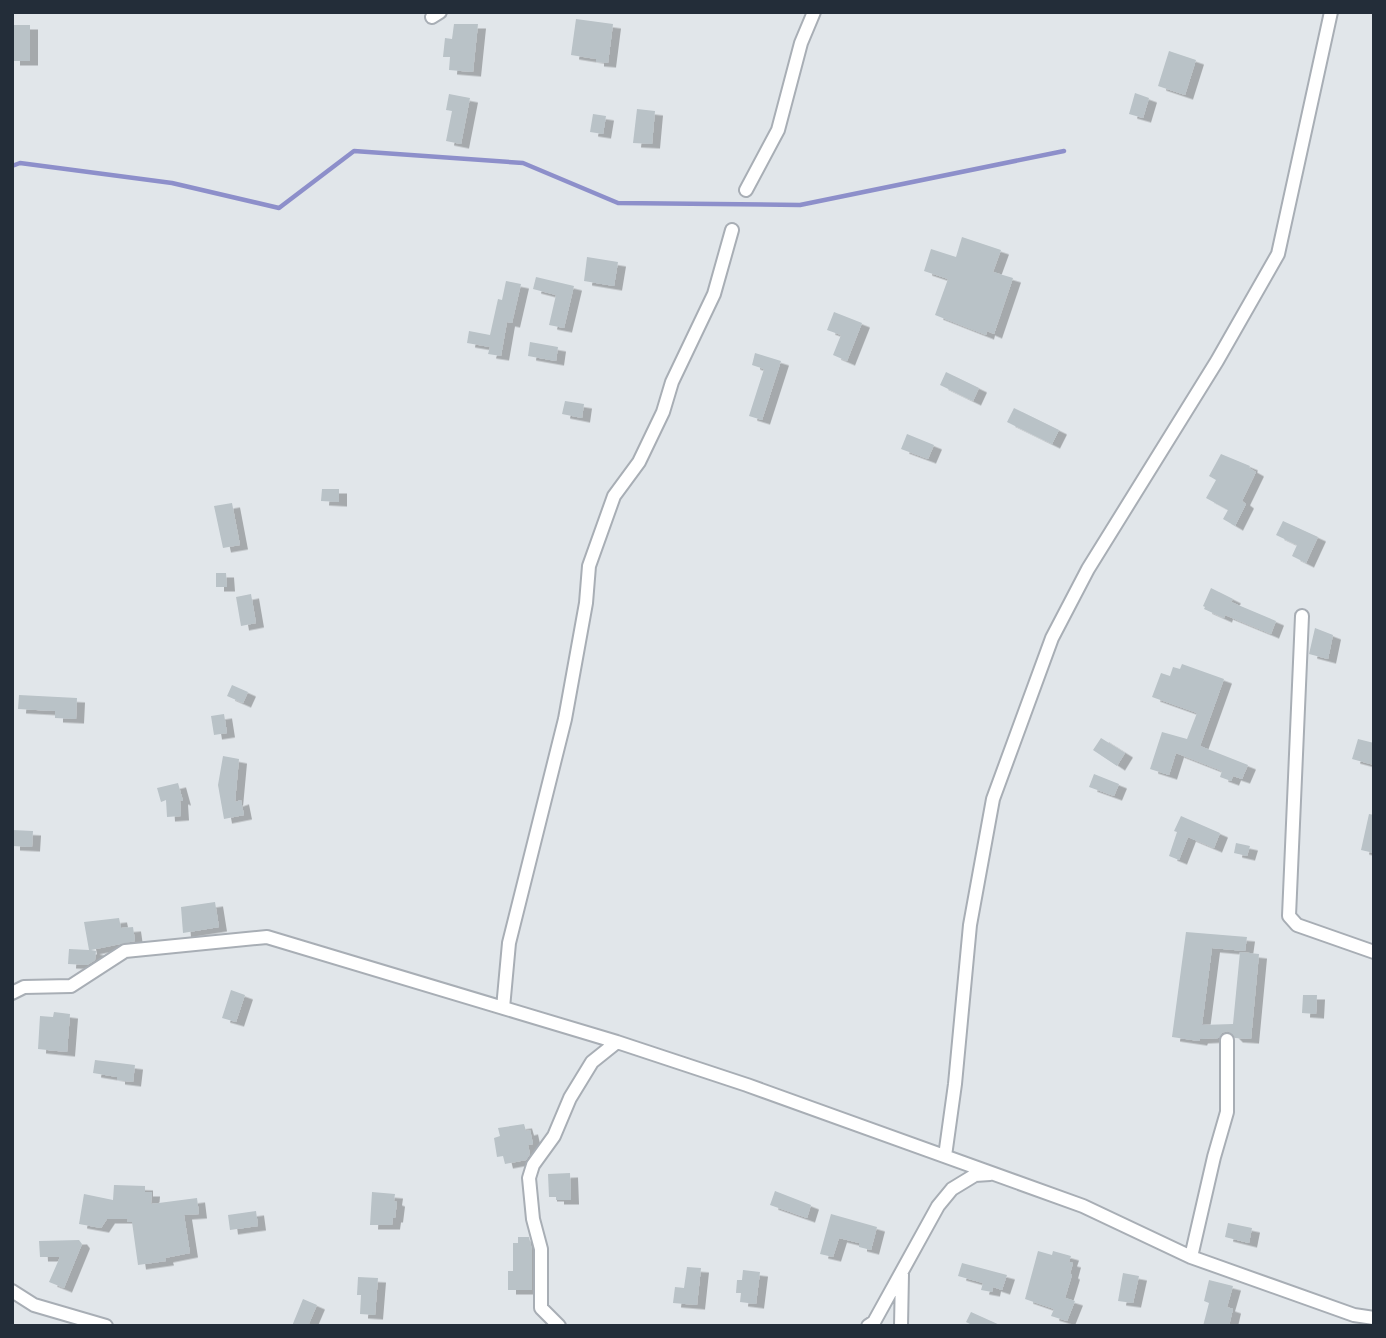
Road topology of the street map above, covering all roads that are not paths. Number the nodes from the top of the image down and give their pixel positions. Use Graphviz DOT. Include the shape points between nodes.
graph roads {
  1 [pos="814,12"];
  2 [pos="1332,12"];
  3 [pos="746,190"];
  4 [pos="732,230"];
  5 [pos="1301,616"];
  6 [pos="1374,952"];
  7 [pos="12,993"];
  8 [pos="503,1007"];
  9 [pos="1227,1040"];
  10 [pos="617,1042"];
  11 [pos="945,1156"];
  12 [pos="993,1173"];
  13 [pos="1191,1257"];
  14 [pos="902,1271"];
  15 [pos="12,1291"];
  16 [pos="1374,1318"];
  17 [pos="106,1326"];
  18 [pos="559,1326"];
  19 [pos="868,1326"];
  20 [pos="901,1326"];
  1 -- 3 [label="street" via="778,130"];
  2 -- 11 [label="street" via="1278,254 1088,569 1052,638 993,799 970,925"];
  4 -- 8 [label="street" via="714,294 639,462 614,496 589,566 565,719 509,943"];
  5 -- 6 [label="street" via="1289,916 1297,925"];
  7 -- 8 [label="street" via="24,987 71,986 125,951 267,937"];
  8 -- 10 [label="street"];
  9 -- 13 [label="street" via="1227,1112"];
  10 -- 11 [label="street"];
  10 -- 18 [label="street" via="592,1062 529,1178 541,1249 541,1308"];
  11 -- 12 [label="street"];
  12 -- 13 [label="street" via="1083,1206"];
  12 -- 14 [label="street" via="975,1175 952,1189"];
  13 -- 16 [label="street"];
  14 -- 19 [label="street"];
  14 -- 20 [label="street"];
  15 -- 17 [label="street" via="34,1306"];
}
